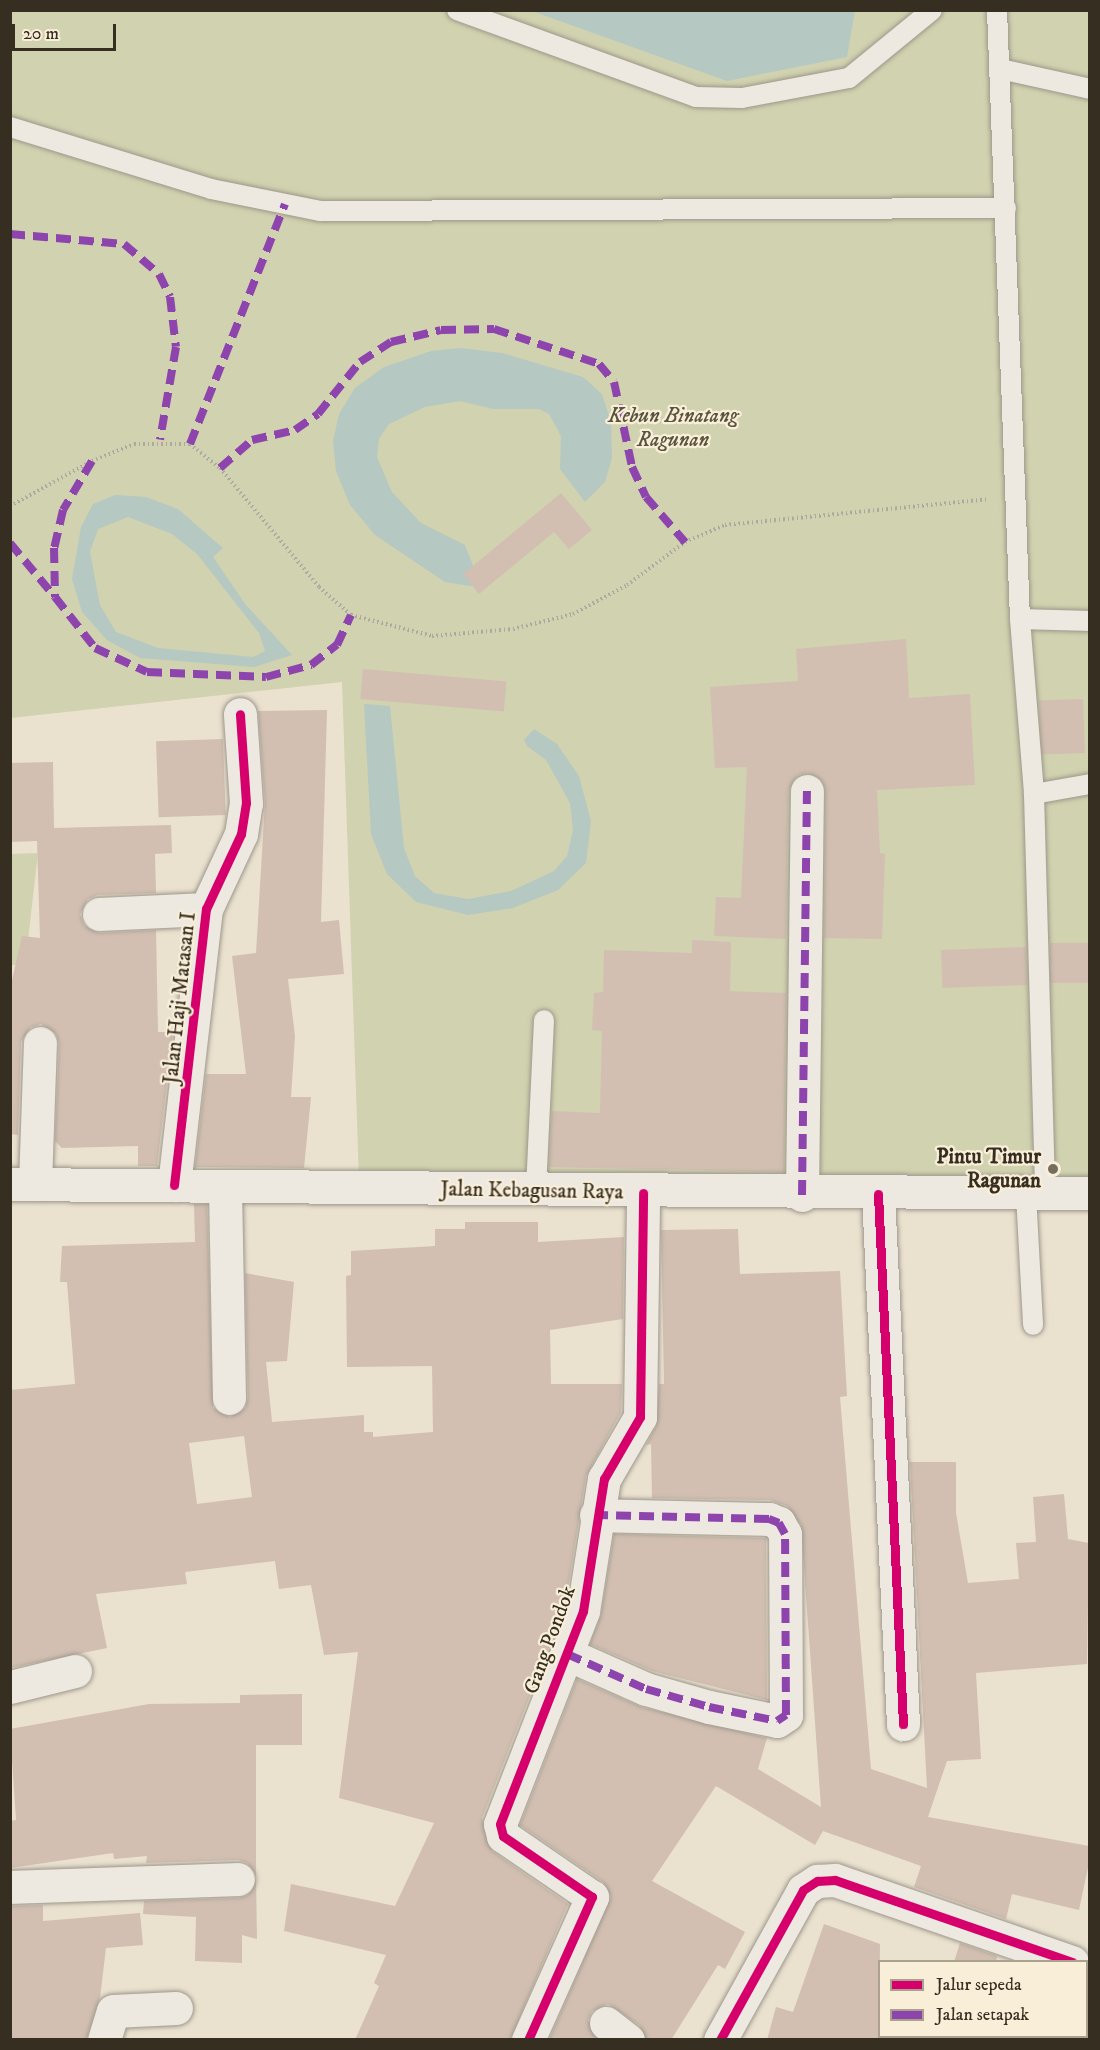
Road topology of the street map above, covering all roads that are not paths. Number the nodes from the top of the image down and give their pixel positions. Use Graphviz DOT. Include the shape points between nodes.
graph roads {
  1 [pos="457,10"];
  2 [pos="932,10"];
  3 [pos="997,10"];
  4 [pos="1000,69"];
  5 [pos="1089,89"];
  6 [pos="10,127"];
  7 [pos="1006,207"];
  8 [pos="1020,619"];
  9 [pos="1089,621"];
  10 [pos="240,714"];
  11 [pos="1089,784"];
  12 [pos="807,791"];
  13 [pos="1034,794"];
  14 [pos="206,909"];
  15 [pos="99,914"];
  16 [pos="544,1020"];
  17 [pos="40,1043"];
  18 [pos="23,1184"];
  19 [pos="174,1185"];
  20 [pos="225,1189"];
  21 [pos="536,1190"];
  22 [pos="643,1193"];
  23 [pos="1089,1193"];
  24 [pos="878,1194"];
  25 [pos="1036,1194"];
  26 [pos="802,1195"];
  27 [pos="1033,1325"];
  28 [pos="229,1398"];
  29 [pos="596,1515"];
  30 [pos="567,1654"];
  31 [pos="75,1671"];
  32 [pos="10,1687"];
  33 [pos="903,1724"];
  34 [pos="238,1879"];
  35 [pos="10,1887"];
  36 [pos="1066,1960"];
  37 [pos="176,2008"];
  38 [pos="104,2040"];
  39 [pos="528,2040"];
  40 [pos="720,2040"];
  1 -- 2 [label="lane" via="696,97 742,98 849,78"];
  3 -- 4 [label="lane"];
  4 -- 5 [label="lane"];
  4 -- 7 [label="lane"];
  6 -- 7 [label="lane" via="212,189 320,211"];
  7 -- 8 [label="lane"];
  8 -- 9 [label="lane"];
  8 -- 13 [label="lane"];
  10 -- 14 [label="street, Jalan Haji Matasan I" via="246,773 241,834"];
  11 -- 13 [label="lane"];
  12 -- 26 [label="street"];
  13 -- 25 [label="lane"];
  14 -- 15 [label="street"];
  14 -- 19 [label="street, Jalan Haji Matasan I"];
  16 -- 21 [label="lane"];
  17 -- 18 [label="street"];
  18 -- 19 [label="street, Jalan Kebagusan Raya"];
  19 -- 20 [label="street, Jalan Kebagusan Raya"];
  20 -- 21 [label="street, Jalan Kebagusan Raya"];
  20 -- 28 [label="street"];
  21 -- 22 [label="street, Jalan Kebagusan Raya"];
  22 -- 26 [label="street, Jalan Kebagusan Raya"];
  22 -- 29 [label="street, Gang Pondok" via="640,1417 604,1479"];
  23 -- 25 [label="street, Jalan Kebagusan Raya"];
  24 -- 25 [label="street, Jalan Kebagusan Raya"];
  24 -- 26 [label="street, Jalan Kebagusan Raya"];
  24 -- 33 [label="street"];
  25 -- 27 [label="lane"];
  29 -- 30 [label="street, Gang Pondok" via="592,1570"];
  29 -- 30 [label="street" via="769,1519 779,1523 785,1534 789,1703 786,1715 777,1721 709,1707 646,1689"];
  30 -- 39 [label="street, Gang Pondok" via="500,1824 503,1836 592,1897"];
  31 -- 32 [label="street"];
  34 -- 35 [label="street"];
  36 -- 40 [label="street" via="835,1880 817,1881 803,1890"];
  37 -- 38 [label="street" via="113,2011"];
}
